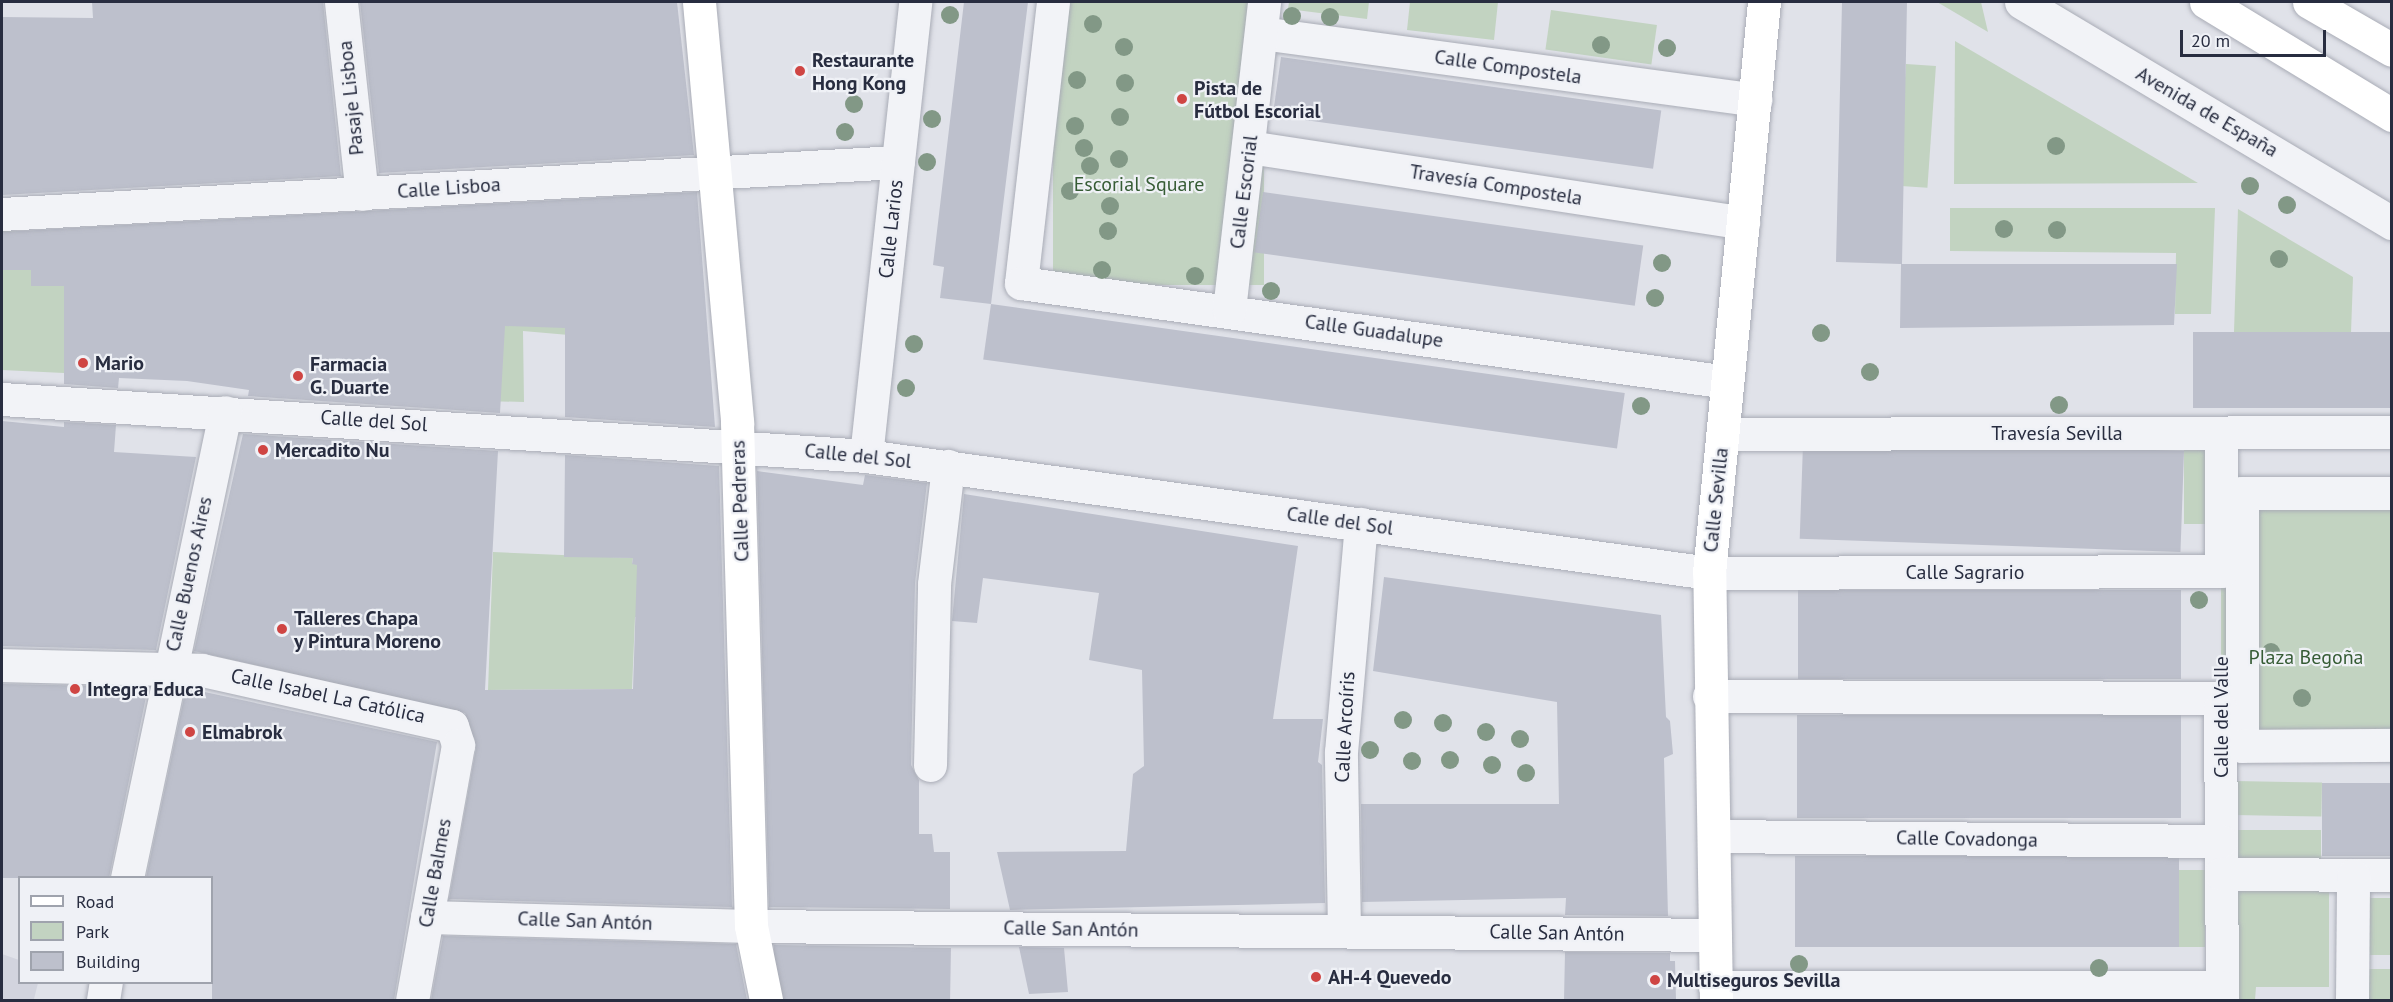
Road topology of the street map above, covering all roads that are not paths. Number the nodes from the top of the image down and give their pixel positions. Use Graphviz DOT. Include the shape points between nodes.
graph roads {
  1 [pos="341,2"];
  2 [pos="699,2"];
  3 [pos="915,2"];
  4 [pos="1053,2"];
  5 [pos="1264,2"];
  6 [pos="1764,2"];
  7 [pos="2021,2"];
  8 [pos="2206,2"];
  9 [pos="2309,2"];
  10 [pos="1261,33"];
  11 [pos="2391,50"];
  12 [pos="1755,100"];
  13 [pos="2391,115"];
  14 [pos="1249,147"];
  15 [pos="897,162"];
  16 [pos="716,171"];
  17 [pos="362,194"];
  18 [pos="2,214"];
  19 [pos="1743,223"];
  20 [pos="2391,223"];
  21 [pos="1229,310"];
  22 [pos="1727,382"];
  23 [pos="2,399"];
  24 [pos="225,412"];
  25 [pos="2391,432"];
  26 [pos="2221,433"];
  27 [pos="1723,435"];
  28 [pos="738,444"];
  29 [pos="866,456"];
  30 [pos="948,466"];
  31 [pos="2232,487"];
  32 [pos="2391,493"];
  33 [pos="1361,524"];
  34 [pos="2221,571"];
  35 [pos="1709,573"];
  36 [pos="2,665"];
  37 [pos="169,667"];
  38 [pos="1709,696"];
  39 [pos="2220,698"];
  40 [pos="458,745"];
  41 [pos="2391,745"];
  42 [pos="2231,753"];
  43 [pos="930,765"];
  44 [pos="1713,836"];
  45 [pos="2221,842"];
  46 [pos="2221,873"];
  47 [pos="2353,875"];
  48 [pos="2391,875"];
  49 [pos="127,876"];
  50 [pos="427,917"];
  51 [pos="751,926"];
  52 [pos="1344,931"];
  53 [pos="1715,935"];
  54 [pos="106,984"];
  55 [pos="1716,994"];
  56 [pos="2222,994"];
  57 [pos="103,1000"];
  58 [pos="412,1000"];
  59 [pos="766,1000"];
  60 [pos="2352,1000"];
  1 -- 17 [label="street, Pasaje Lisboa"];
  2 -- 16 [label="main road, Calle Pedreras"];
  3 -- 15 [label="street, Calle Larios"];
  4 -- 21 [label="street, Calle Guadalupe" via="1021,283"];
  5 -- 10 [label="street, Calle Escorial"];
  6 -- 12 [label="main road, Calle Sevilla"];
  7 -- 20 [label="street, Avenida de España"];
  8 -- 13 [label="main road"];
  9 -- 11 [label="main road"];
  10 -- 12 [label="street, Calle Compostela"];
  10 -- 14 [label="street, Calle Escorial"];
  12 -- 19 [label="main road, Calle Sevilla"];
  14 -- 19 [label="street, Travesía Compostela"];
  14 -- 21 [label="street, Calle Escorial"];
  15 -- 16 [label="street, Calle Lisboa"];
  15 -- 29 [label="street, Calle Larios"];
  16 -- 17 [label="street, Calle Lisboa"];
  16 -- 28 [label="main road, Calle Pedreras"];
  17 -- 18 [label="street, Calle Lisboa"];
  19 -- 22 [label="main road, Calle Sevilla"];
  21 -- 22 [label="street, Calle Guadalupe"];
  22 -- 27 [label="main road, Calle Sevilla"];
  23 -- 24 [label="street, Calle del Sol"];
  24 -- 28 [label="street, Calle del Sol"];
  24 -- 37 [label="street, Calle Buenos Aires"];
  25 -- 26 [label="street, Travesía Sevilla"];
  26 -- 27 [label="street, Travesía Sevilla"];
  26 -- 31 [label="street, Calle del Valle"];
  27 -- 35 [label="main road, Calle Sevilla"];
  28 -- 29 [label="street, Calle del Sol"];
  28 -- 51 [label="main road, Calle Pedreras"];
  29 -- 30 [label="street, Calle del Sol"];
  30 -- 33 [label="street, Calle del Sol"];
  30 -- 43 [label="street" via="934,584"];
  31 -- 32 [label="street"];
  31 -- 34 [label="street, Calle del Valle"];
  31 -- 42 [label="street"];
  33 -- 35 [label="street, Calle del Sol"];
  33 -- 52 [label="street, Calle Arcoíris" via="1341,752"];
  34 -- 35 [label="street, Calle Sagrario"];
  34 -- 39 [label="street, Calle del Valle"];
  35 -- 38 [label="main road, Calle Sevilla"];
  36 -- 37 [label="street, Calle Isabel La Católica"];
  37 -- 40 [label="street, Calle Isabel La Católica" via="228,674 446,722 456,731"];
  37 -- 49 [label="street, Calle Buenos Aires"];
  38 -- 39 [label="street"];
  38 -- 44 [label="main road, Calle Sevilla"];
  39 -- 42 [label="street, Calle del Valle"];
  40 -- 50 [label="street, Calle Balmes"];
  41 -- 42 [label="street"];
  42 -- 45 [label="street, Calle del Valle"];
  44 -- 45 [label="street, Calle Covadonga"];
  44 -- 53 [label="main road, Calle Sevilla"];
  45 -- 46 [label="street, Calle del Valle"];
  46 -- 47 [label="street"];
  46 -- 56 [label="street, Calle del Valle"];
  47 -- 48 [label="street"];
  47 -- 60 [label="street"];
  50 -- 51 [label="street, Calle San Antón"];
  50 -- 58 [label="street, Calle Balmes"];
  51 -- 52 [label="street, Calle San Antón"];
  51 -- 59 [label="main road, Calle Pedreras"];
  52 -- 53 [label="street, Calle San Antón"];
  53 -- 55 [label="main road, Calle Sevilla"];
  54 -- 57 [label="street"];
  55 -- 56 [label="street"];
}
